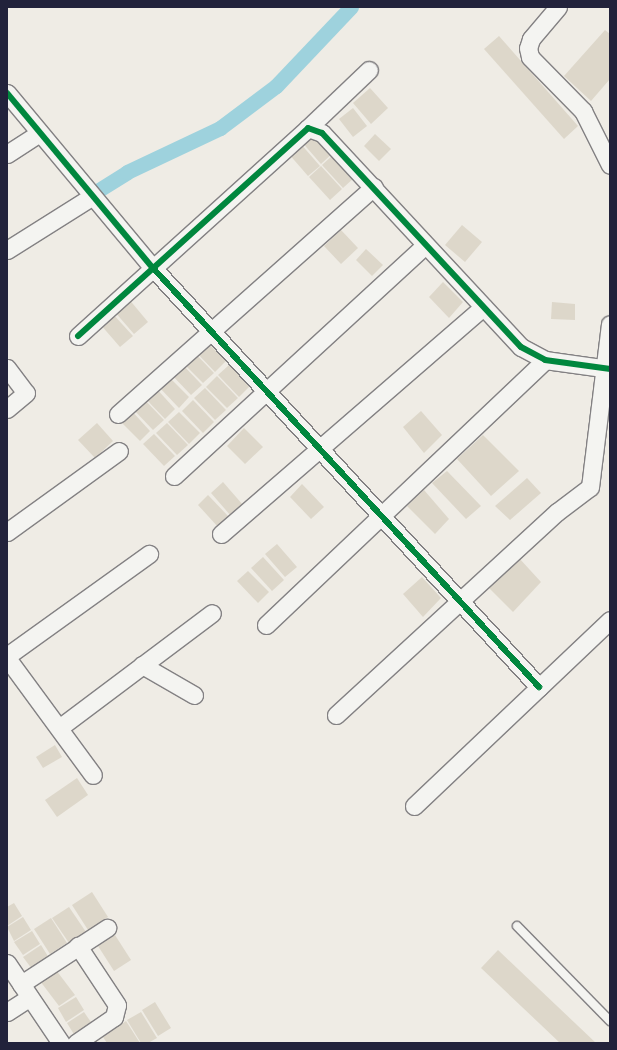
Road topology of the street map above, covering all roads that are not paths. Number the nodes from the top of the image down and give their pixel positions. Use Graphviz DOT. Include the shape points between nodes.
graph roads {
  1 [pos="558,7"];
  2 [pos="369,70"];
  3 [pos="7,93"];
  4 [pos="308,128"];
  5 [pos="39,133"];
  6 [pos="7,154"];
  7 [pos="610,165"];
  8 [pos="374,187"];
  9 [pos="91,197"];
  10 [pos="425,245"];
  11 [pos="7,250"];
  12 [pos="153,268"];
  13 [pos="482,308"];
  14 [pos="610,324"];
  15 [pos="211,331"];
  16 [pos="78,336"];
  17 [pos="545,360"];
  18 [pos="7,368"];
  19 [pos="607,369"];
  20 [pos="267,391"];
  21 [pos="7,409"];
  22 [pos="118,414"];
  23 [pos="319,449"];
  24 [pos="118,450"];
  25 [pos="174,476"];
  26 [pos="381,516"];
  27 [pos="7,532"];
  28 [pos="221,534"];
  29 [pos="149,554"];
  30 [pos="461,603"];
  31 [pos="212,613"];
  32 [pos="610,620"];
  33 [pos="266,625"];
  34 [pos="7,657"];
  35 [pos="142,665"];
  36 [pos="539,688"];
  37 [pos="194,695"];
  38 [pos="336,715"];
  39 [pos="59,728"];
  40 [pos="93,774"];
  41 [pos="414,806"];
  42 [pos="517,926"];
  43 [pos="107,928"];
  44 [pos="78,946"];
  45 [pos="7,963"];
  46 [pos="26,990"];
  47 [pos="7,1012"];
  48 [pos="610,1021"];
  49 [pos="61,1043"];
  50 [pos="76,1043"];
  1 -- 7 [label="street" via="531,39 528,48 530,57 583,111"];
  2 -- 4 [label="street"];
  3 -- 5 [label="street"];
  4 -- 8 [label="street" via="322,133"];
  4 -- 12 [label="street"];
  5 -- 6 [label="street"];
  5 -- 9 [label="street"];
  8 -- 10 [label="street"];
  8 -- 15 [label="street"];
  9 -- 11 [label="street"];
  9 -- 12 [label="street"];
  10 -- 13 [label="street"];
  10 -- 20 [label="street"];
  12 -- 15 [label="street"];
  12 -- 16 [label="street"];
  13 -- 17 [label="street" via="521,347"];
  13 -- 23 [label="street"];
  14 -- 19 [label="street"];
  15 -- 20 [label="street"];
  15 -- 22 [label="street"];
  17 -- 19 [label="street"];
  17 -- 26 [label="street"];
  18 -- 21 [label="street" via="26,393"];
  19 -- 30 [label="street" via="590,487 557,512"];
  20 -- 23 [label="street"];
  20 -- 25 [label="street"];
  23 -- 26 [label="street"];
  23 -- 28 [label="street"];
  24 -- 27 [label="street"];
  26 -- 30 [label="street"];
  26 -- 33 [label="street"];
  29 -- 34 [label="street"];
  30 -- 36 [label="street"];
  30 -- 38 [label="street"];
  31 -- 35 [label="street"];
  32 -- 36 [label="street"];
  34 -- 39 [label="street"];
  35 -- 37 [label="street"];
  35 -- 39 [label="street"];
  36 -- 41 [label="street"];
  39 -- 40 [label="street"];
  42 -- 48 [label="lane"];
  43 -- 44 [label="street"];
  44 -- 46 [label="street"];
  44 -- 50 [label="street" via="117,1005 114,1017"];
  45 -- 46 [label="street"];
  46 -- 47 [label="street"];
  46 -- 49 [label="street"];
}
